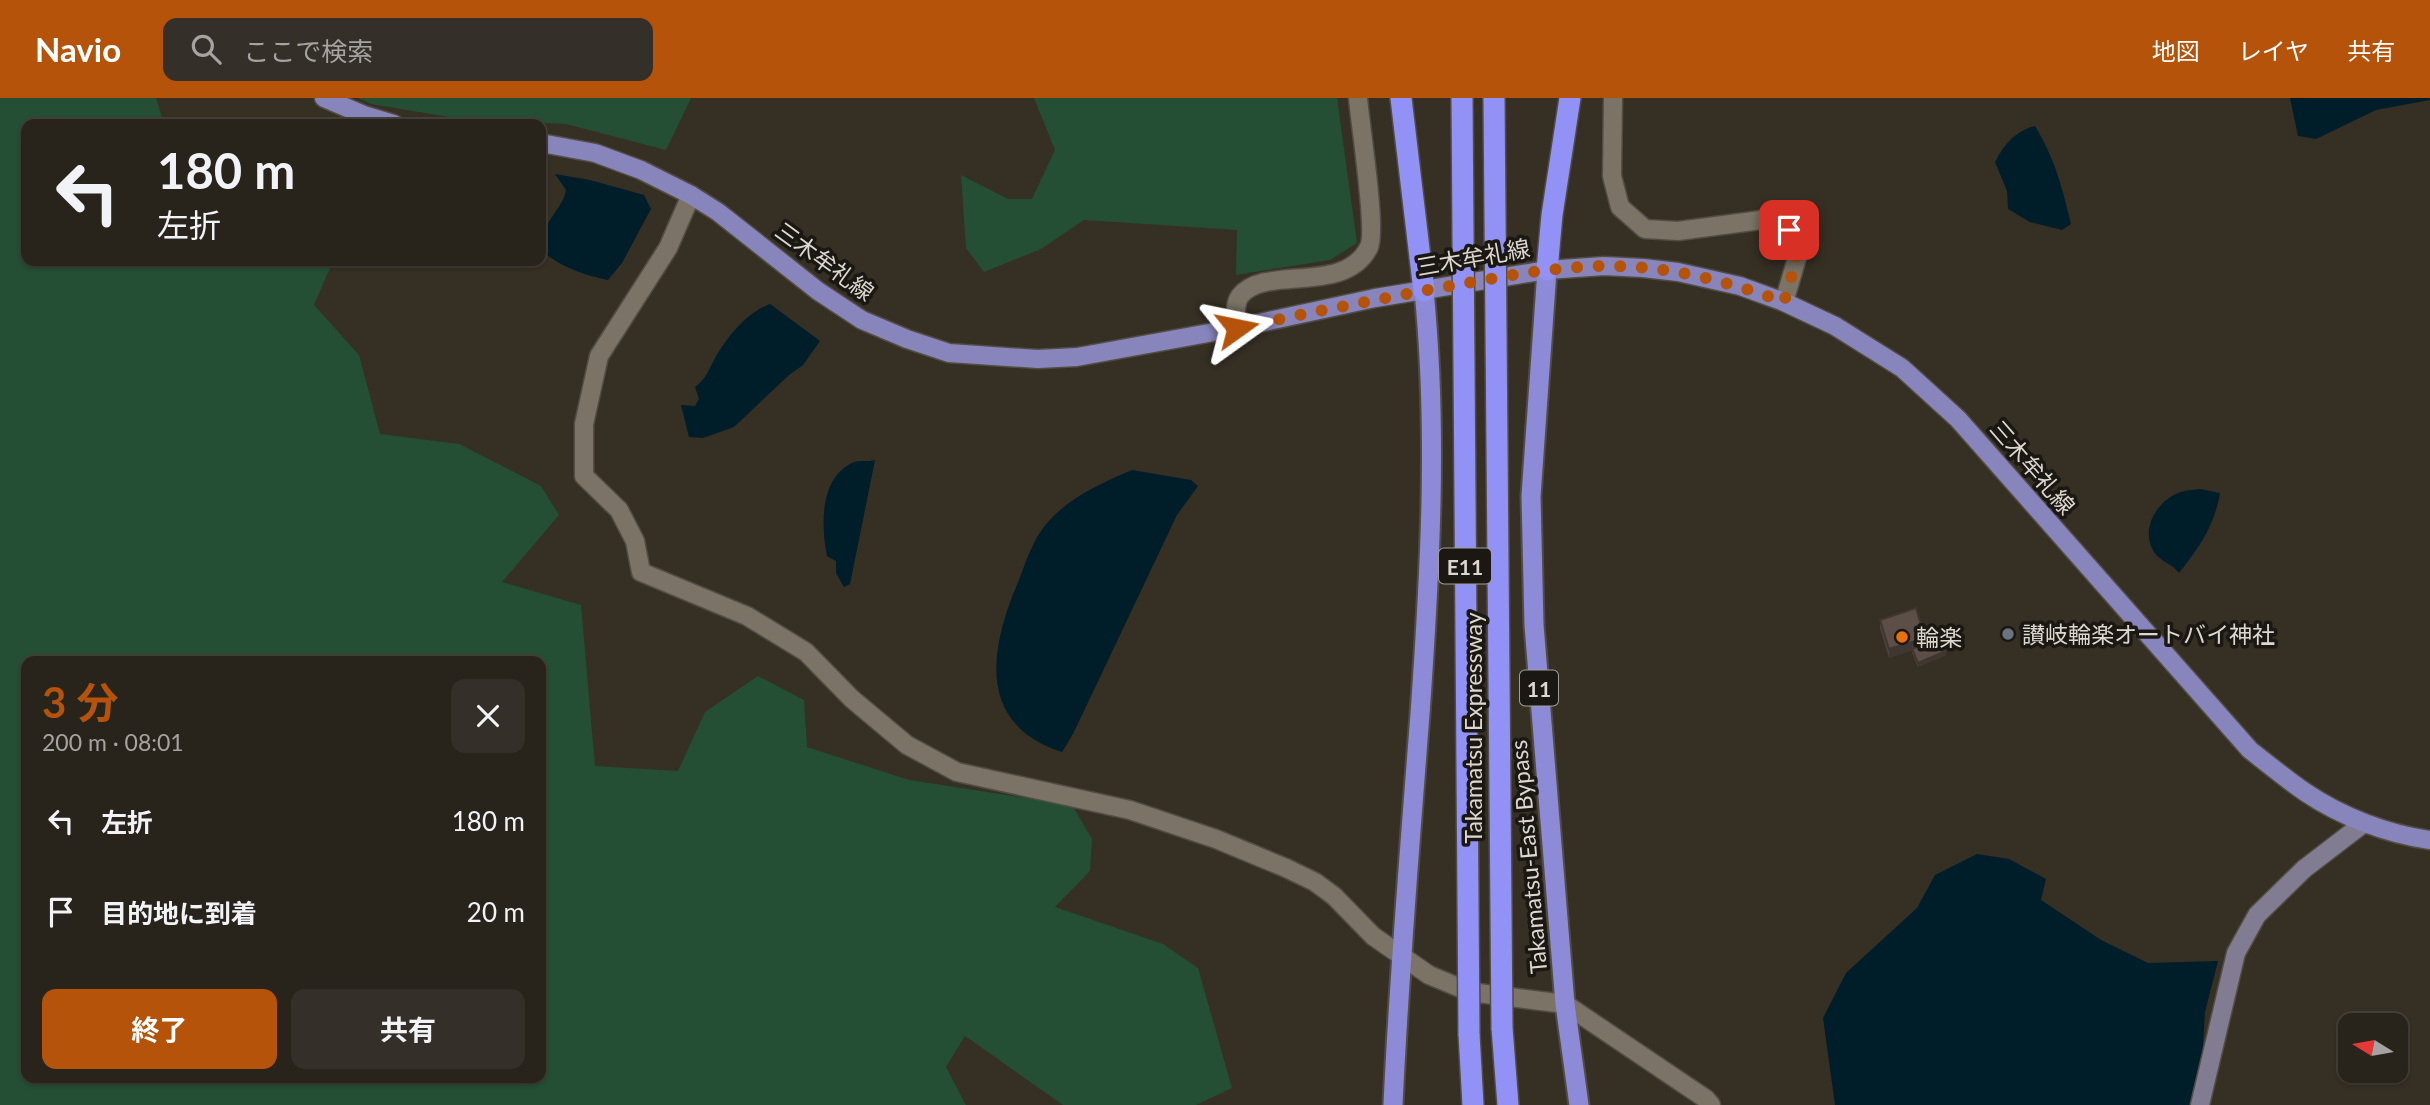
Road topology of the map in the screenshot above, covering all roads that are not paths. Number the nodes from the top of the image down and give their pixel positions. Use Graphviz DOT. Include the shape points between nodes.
graph roads {
  1 [pos="324,98"];
  2 [pos="1358,98"];
  3 [pos="1401,98"];
  4 [pos="1462,98"];
  5 [pos="1494,98"];
  6 [pos="1570,98"];
  7 [pos="1613,98"];
  8 [pos="377,119"];
  9 [pos="546,144"];
  10 [pos="691,195"];
  11 [pos="1546,270"];
  12 [pos="1424,291"];
  13 [pos="1784,302"];
  14 [pos="1237,328"];
  15 [pos="2364,823"];
  16 [pos="2430,840"];
  17 [pos="1402,955"];
  18 [pos="1565,1004"];
  19 [pos="1393,1105"];
  20 [pos="1473,1105"];
  21 [pos="1508,1105"];
  22 [pos="1579,1105"];
  23 [pos="1711,1105"];
  24 [pos="2200,1105"];
  1 -- 8 [label="main road"];
  2 -- 14 [label="street" via="1370,244 1345,272 1254,285 1239,297"];
  3 -- 12 [label="highway"];
  4 -- 20 [label="highway, Takamatsu Expressway / E11, bridge" via="1468,1034"];
  5 -- 21 [label="highway, Takamatsu Expressway / E11, bridge" via="1502,1028"];
  6 -- 11 [label="highway"];
  7 -- 13 [label="street" via="1612,176 1620,207 1645,229 1678,231 1761,220 1789,230 1797,258"];
  9 -- 10 [label="main road, 三木牟礼線" via="595,153"];
  10 -- 14 [label="main road, 三木牟礼線" via="862,320 949,353 1077,357"];
  10 -- 17 [label="street" via="668,248 599,356 584,424 584,476 619,510 635,541 641,572 747,617 806,652 907,745 957,772 1130,810 1216,839 1315,882 1373,936"];
  11 -- 12 [label="main road, 三木牟礼線"];
  11 -- 13 [label="main road, 三木牟礼線" via="1604,266 1678,272"];
  11 -- 18 [label="highway, Takamatsu-East Bypass / 11" via="1531,496 1534,612"];
  12 -- 14 [label="main road, 三木牟礼線"];
  12 -- 17 [label="highway" via="1432,431 1431,563"];
  13 -- 15 [label="main road, 三木牟礼線" via="1835,326 1902,368 1958,419 2250,750 2306,793"];
  15 -- 16 [label="main road, 三木牟礼線"];
  15 -- 24 [label="main road" via="2257,915 2236,953"];
  17 -- 18 [label="street" via="1429,975 1470,992"];
  17 -- 19 [label="highway"];
  18 -- 22 [label="highway, Takamatsu-East Bypass / 11"];
  18 -- 23 [label="street"];
}
